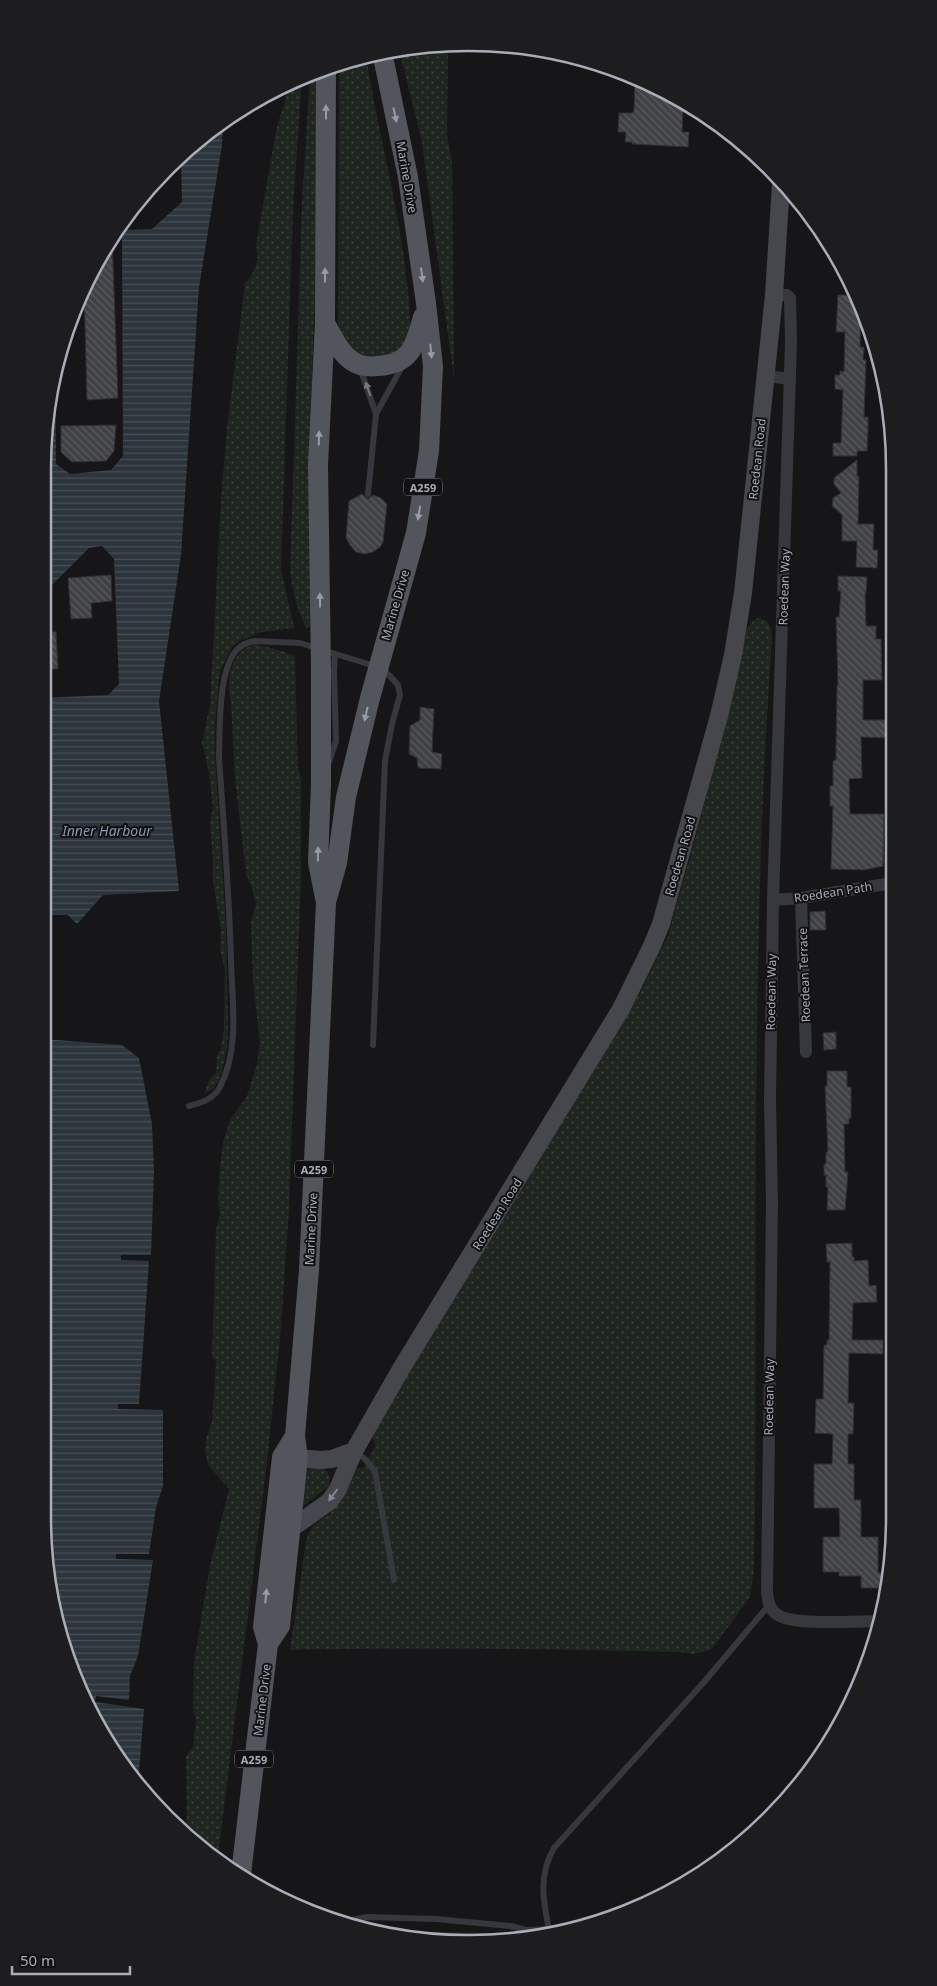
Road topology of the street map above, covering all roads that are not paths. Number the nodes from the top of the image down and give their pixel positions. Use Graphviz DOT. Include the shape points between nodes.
graph roads {
  1 [pos="384,60"];
  2 [pos="326,76"];
  3 [pos="781,191"];
  4 [pos="774,295"];
  5 [pos="426,303"];
  6 [pos="325,323"];
  7 [pos="410,353"];
  8 [pos="359,365"];
  9 [pos="766,376"];
  10 [pos="790,379"];
  11 [pos="376,414"];
  12 [pos="368,494"];
  13 [pos="328,651"];
  14 [pos="378,667"];
  15 [pos="886,884"];
  16 [pos="801,898"];
  17 [pos="773,900"];
  18 [pos="326,902"];
  19 [pos="373,1045"];
  20 [pos="806,1052"];
  21 [pos="188,1106"];
  22 [pos="354,1451"];
  23 [pos="290,1457"];
  24 [pos="292,1528"];
  25 [pos="394,1580"];
  26 [pos="769,1606"];
  27 [pos="873,1621"];
  28 [pos="268,1644"];
  29 [pos="242,1867"];
  30 [pos="355,1919"];
  31 [pos="549,1927"];
  32 [pos="528,1930"];
  1 -- 5 [label="main road, Marine Drive / A259, one-way" via="408,177"];
  6 -- 2 [label="main road, Marine Drive / A259, one-way"];
  3 -- 4 [label="main road, Roedean Road"];
  4 -- 9 [label="main road, Roedean Road"];
  4 -- 10 [label="street, Roedean Way" via="790,298"];
  5 -- 7 [label="main road, Marine Drive / A259"];
  5 -- 14 [label="main road, Marine Drive / A259, one-way" via="433,366 428,451 416,533"];
  6 -- 8 [label="main road, Marine Drive / A259" via="340,350"];
  13 -- 6 [label="main road, Marine Drive / A259, one-way" via="318,465"];
  7 -- 8 [label="main road" via="386,366"];
  7 -- 11 [label="lane"];
  11 -- 8 [label="lane, one-way"];
  9 -- 10 [label="street"];
  9 -- 22 [label="main road, Roedean Road" via="743,593 733,655 658,931 621,1009"];
  10 -- 17 [label="street, Roedean Way"];
  11 -- 12 [label="lane"];
  13 -- 14 [label="lane"];
  18 -- 13 [label="main road, Marine Drive / A259, one-way" via="318,862"];
  13 -- 21 [label="lane" via="300,643 255,641 236,650 231,658 221,710 219,758 229,903 232,1042 229,1062 218,1091 205,1101"];
  14 -- 18 [label="main road, Marine Drive / A259, one-way" via="346,797 337,863"];
  14 -- 19 [label="lane" via="398,685 400,694 385,762"];
  15 -- 16 [label="street, Roedean Path"];
  16 -- 17 [label="street, Roedean Path"];
  16 -- 20 [label="street, Roedean Terrace"];
  17 -- 26 [label="street, Roedean Way" via="766,1573"];
  18 -- 23 [label="main road, Marine Drive / A259" via="309,1270 295,1436"];
  22 -- 23 [label="main road" via="322,1460"];
  22 -- 24 [label="main road, Roedean Road, one-way" via="330,1501"];
  22 -- 25 [label="lane" via="375,1471"];
  23 -- 24 [label="main road, Marine Drive / A259"];
  28 -- 23 [label="main road, Marine Drive / A259, one-way" via="263,1627"];
  24 -- 28 [label="main road, Marine Drive / A259" via="280,1626"];
  26 -- 27 [label="street" via="786,1619"];
  26 -- 31 [label="lane" via="554,1848 543,1879 543,1900"];
  28 -- 29 [label="main road, Marine Drive / A259"];
  30 -- 32 [label="lane" via="436,1919"];
}
